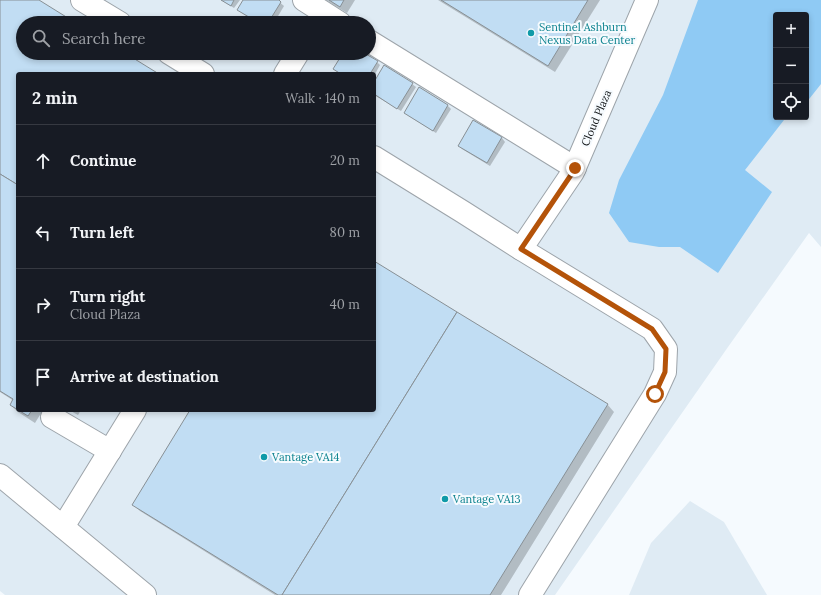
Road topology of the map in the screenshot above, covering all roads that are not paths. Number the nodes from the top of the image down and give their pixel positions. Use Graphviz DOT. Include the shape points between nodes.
graph roads {
  1 [pos="82,0"];
  2 [pos="304,0"];
  3 [pos="647,0"];
  4 [pos="108,16"];
  5 [pos="323,16"];
  6 [pos="376,45"];
  7 [pos="180,60"];
  8 [pos="294,60"];
  9 [pos="200,72"];
  10 [pos="286,72"];
  11 [pos="376,158"];
  12 [pos="575,168"];
  13 [pos="521,249"];
  14 [pos="134,412"];
  15 [pos="52,417"];
  16 [pos="110,451"];
  17 [pos="0,475"];
  18 [pos="63,527"];
  19 [pos="145,595"];
  20 [pos="530,595"];
  1 -- 4 [label="street"];
  2 -- 5 [label="street"];
  3 -- 12 [label="street, Cloud Plaza"];
  6 -- 12 [label="street"];
  7 -- 9 [label="street"];
  8 -- 10 [label="street"];
  11 -- 13 [label="street"];
  12 -- 13 [label="street, Cloud Plaza"];
  13 -- 20 [label="street" via="652,329 666,349 665,372 655,394"];
  14 -- 16 [label="street"];
  15 -- 16 [label="street"];
  16 -- 18 [label="street"];
  17 -- 18 [label="street"];
  18 -- 19 [label="street"];
}
